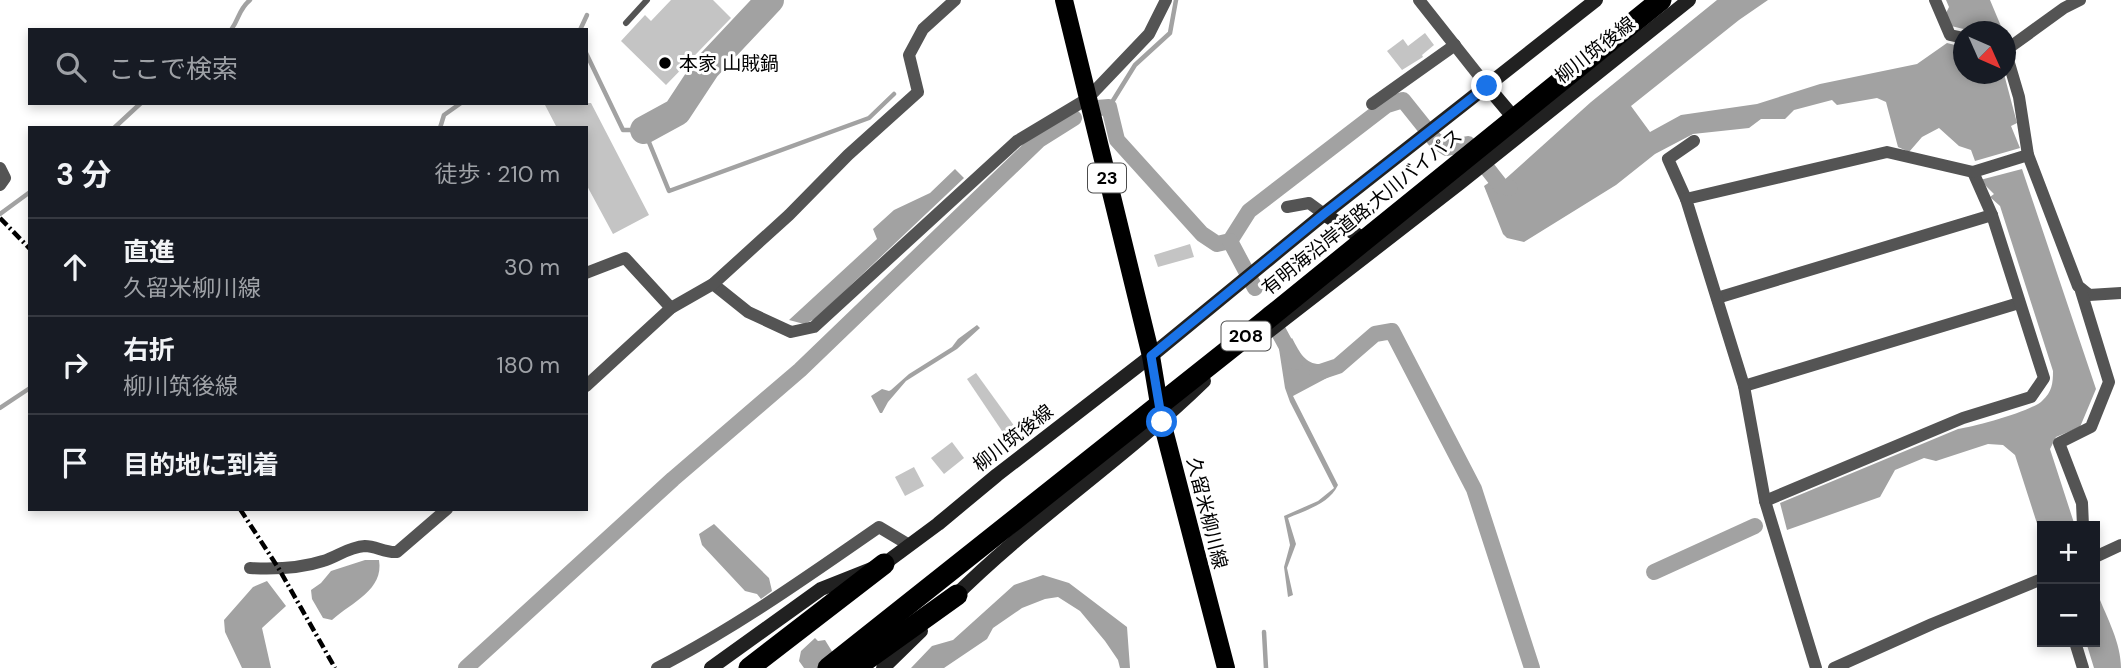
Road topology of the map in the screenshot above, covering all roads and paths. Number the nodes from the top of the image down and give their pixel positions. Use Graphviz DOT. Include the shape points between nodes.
graph roads {
  1 [pos="647,0"];
  2 [pos="955,0"];
  3 [pos="1064,0"];
  4 [pos="1167,0"];
  5 [pos="1419,0"];
  6 [pos="1596,0"];
  7 [pos="1646,0"];
  8 [pos="1661,0"];
  9 [pos="1689,0"];
  10 [pos="1935,0"];
  11 [pos="2080,0"];
  12 [pos="626,23"];
  13 [pos="1953,29"];
  14 [pos="1455,45"];
  15 [pos="2016,45"];
  16 [pos="2016,84"];
  17 [pos="1487,86"];
  18 [pos="1087,99"];
  19 [pos="1372,104"];
  20 [pos="1525,131"];
  21 [pos="1693,141"];
  22 [pos="2028,155"];
  23 [pos="0,168"];
  24 [pos="1973,172"];
  25 [pos="0,185"];
  26 [pos="1686,199"];
  27 [pos="1287,207"];
  28 [pos="1324,214"];
  29 [pos="1992,215"];
  30 [pos="1376,247"];
  31 [pos="588,272"];
  32 [pos="713,284"];
  33 [pos="2081,291"];
  34 [pos="2121,293"];
  35 [pos="1717,298"];
  36 [pos="2019,303"];
  37 [pos="671,308"];
  38 [pos="1151,356"];
  39 [pos="588,384"];
  40 [pos="1744,386"];
  41 [pos="1162,422"];
  42 [pos="1765,501"];
  43 [pos="445,511"];
  44 [pos="2084,521"];
  45 [pos="909,545"];
  46 [pos="2121,545"];
  47 [pos="2100,555"];
  48 [pos="884,564"];
  49 [pos="250,568"];
  50 [pos="2037,581"];
  51 [pos="957,595"];
  52 [pos="2077,647"];
  53 [pos="657,668"];
  54 [pos="711,668"];
  55 [pos="749,668"];
  56 [pos="814,668"];
  57 [pos="828,668"];
  58 [pos="855,668"];
  59 [pos="883,668"];
  60 [pos="1226,668"];
  61 [pos="1816,668"];
  62 [pos="1834,668"];
  63 [pos="2083,668"];
  1 -- 12 [label="lane"];
  2 -- 32 [label="street" via="923,29 909,55 918,92"];
  3 -- 18 [label="main road, 久留米柳川線 / 23"];
  4 -- 18 [label="street" via="1149,34"];
  5 -- 14 [label="street"];
  6 -- 17 [label="main road, 柳川筑後線"];
  7 -- 56 [label="highway, 有明海沿岸道路;大川バイパス / 208"];
  8 -- 57 [label="highway, 有明海沿岸道路;大川バイパス / 208"];
  9 -- 20 [label="main road, 柳川筑後線"];
  10 -- 13 [label="street"];
  11 -- 15 [label="street"];
  14 -- 17 [label="street"];
  14 -- 19 [label="street"];
  16 -- 22 [label="street"];
  17 -- 20 [label="main road"];
  17 -- 28 [label="main road, 柳川筑後線"];
  18 -- 32 [label="street" via="1017,141 814,327 791,332 748,312"];
  18 -- 38 [label="main road, 久留米柳川線 / 23"];
  20 -- 30 [label="main road, 柳川筑後線"];
  21 -- 26 [label="street" via="1668,159"];
  22 -- 24 [label="street"];
  22 -- 33 [label="street"];
  23 -- 25 [label="street" via="5,177"];
  24 -- 26 [label="street" via="1887,152"];
  24 -- 29 [label="street"];
  26 -- 35 [label="street"];
  27 -- 28 [label="street" via="1309,203"];
  28 -- 30 [label="main road"];
  28 -- 38 [label="main road, 柳川筑後線"];
  29 -- 35 [label="street"];
  29 -- 36 [label="street"];
  30 -- 41 [label="main road, 柳川筑後線" via="1206,378"];
  31 -- 37 [label="street" via="625,258"];
  32 -- 37 [label="street"];
  33 -- 34 [label="street" via="2089,295"];
  33 -- 44 [label="street" via="2109,382 2091,427 2059,443 2082,503"];
  35 -- 40 [label="street"];
  36 -- 40 [label="street"];
  36 -- 42 [label="street" via="2044,379 2031,397 1963,418"];
  37 -- 39 [label="street"];
  38 -- 41 [label="main road, 久留米柳川線 / 23"];
  38 -- 45 [label="main road, 柳川筑後線"];
  40 -- 42 [label="street"];
  41 -- 51 [label="main road, 柳川筑後線" via="1028,528"];
  41 -- 60 [label="main road, 久留米柳川線 / 23"];
  42 -- 61 [label="street"];
  43 -- 49 [label="street" via="397,552 367,546 323,561 279,569"];
  45 -- 48 [label="main road, 柳川筑後線"];
  45 -- 53 [label="street" via="879,527 704,643"];
  46 -- 47 [label="street"];
  48 -- 54 [label="main road, 柳川筑後線" via="821,589"];
  48 -- 55 [label="highway"];
  50 -- 62 [label="street"];
  51 -- 58 [label="highway"];
  51 -- 59 [label="main road, 柳川筑後線"];
  52 -- 63 [label="street"];
}
